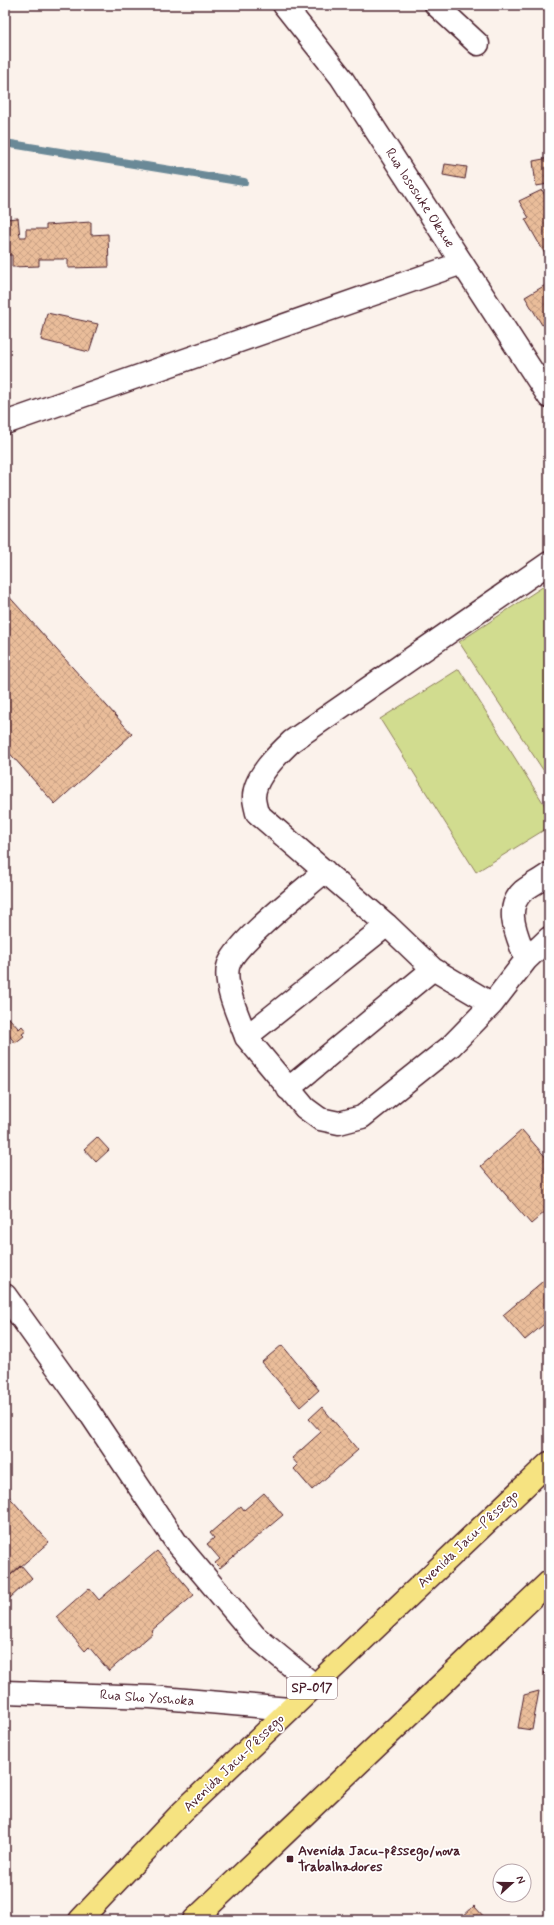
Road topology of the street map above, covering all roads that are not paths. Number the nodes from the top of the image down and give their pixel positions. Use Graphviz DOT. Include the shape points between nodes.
graph roads {
  1 [pos="284,5"];
  2 [pos="436,5"];
  3 [pos="478,44"];
  4 [pos="462,263"];
  5 [pos="549,397"];
  6 [pos="5,423"];
  7 [pos="549,563"];
  8 [pos="325,871"];
  9 [pos="549,874"];
  10 [pos="387,925"];
  11 [pos="549,938"];
  12 [pos="526,960"];
  13 [pos="433,969"];
  14 [pos="492,1004"];
  15 [pos="246,1037"];
  16 [pos="288,1088"];
  17 [pos="5,1296"];
  18 [pos="549,1463"];
  19 [pos="549,1582"];
  20 [pos="314,1685"];
  21 [pos="5,1692"];
  22 [pos="289,1709"];
  23 [pos="80,1920"];
  24 [pos="194,1920"];
  1 -- 4 [label="street, Rua Iososuke Okaue" via="342,77"];
  2 -- 3 [label="street"];
  4 -- 5 [label="street, Rua Iososuke Okaue"];
  4 -- 6 [label="street"];
  7 -- 8 [label="street" via="292,741 275,757 260,777 254,796 256,812"];
  8 -- 10 [label="street"];
  8 -- 15 [label="street" via="243,942 228,966 230,992"];
  9 -- 12 [label="street" via="523,892 514,903 512,917"];
  10 -- 13 [label="street"];
  10 -- 15 [label="street"];
  11 -- 12 [label="street"];
  12 -- 14 [label="street"];
  13 -- 14 [label="street"];
  13 -- 16 [label="street"];
  14 -- 16 [label="street" via="451,1046 362,1117 339,1123 320,1119 305,1108"];
  15 -- 16 [label="street"];
  17 -- 20 [label="street" via="70,1384 176,1542 256,1636"];
  18 -- 20 [label="highway, Avenida Jacu-Pêssego / SP-017"];
  19 -- 24 [label="highway"];
  20 -- 22 [label="highway, Avenida Jacu-Pêssego / SP-017"];
  21 -- 22 [label="street, Rua Sho Yoshoka" via="151,1697"];
  22 -- 23 [label="highway, Avenida Jacu-Pêssego / SP-017" via="182,1812"];
}
